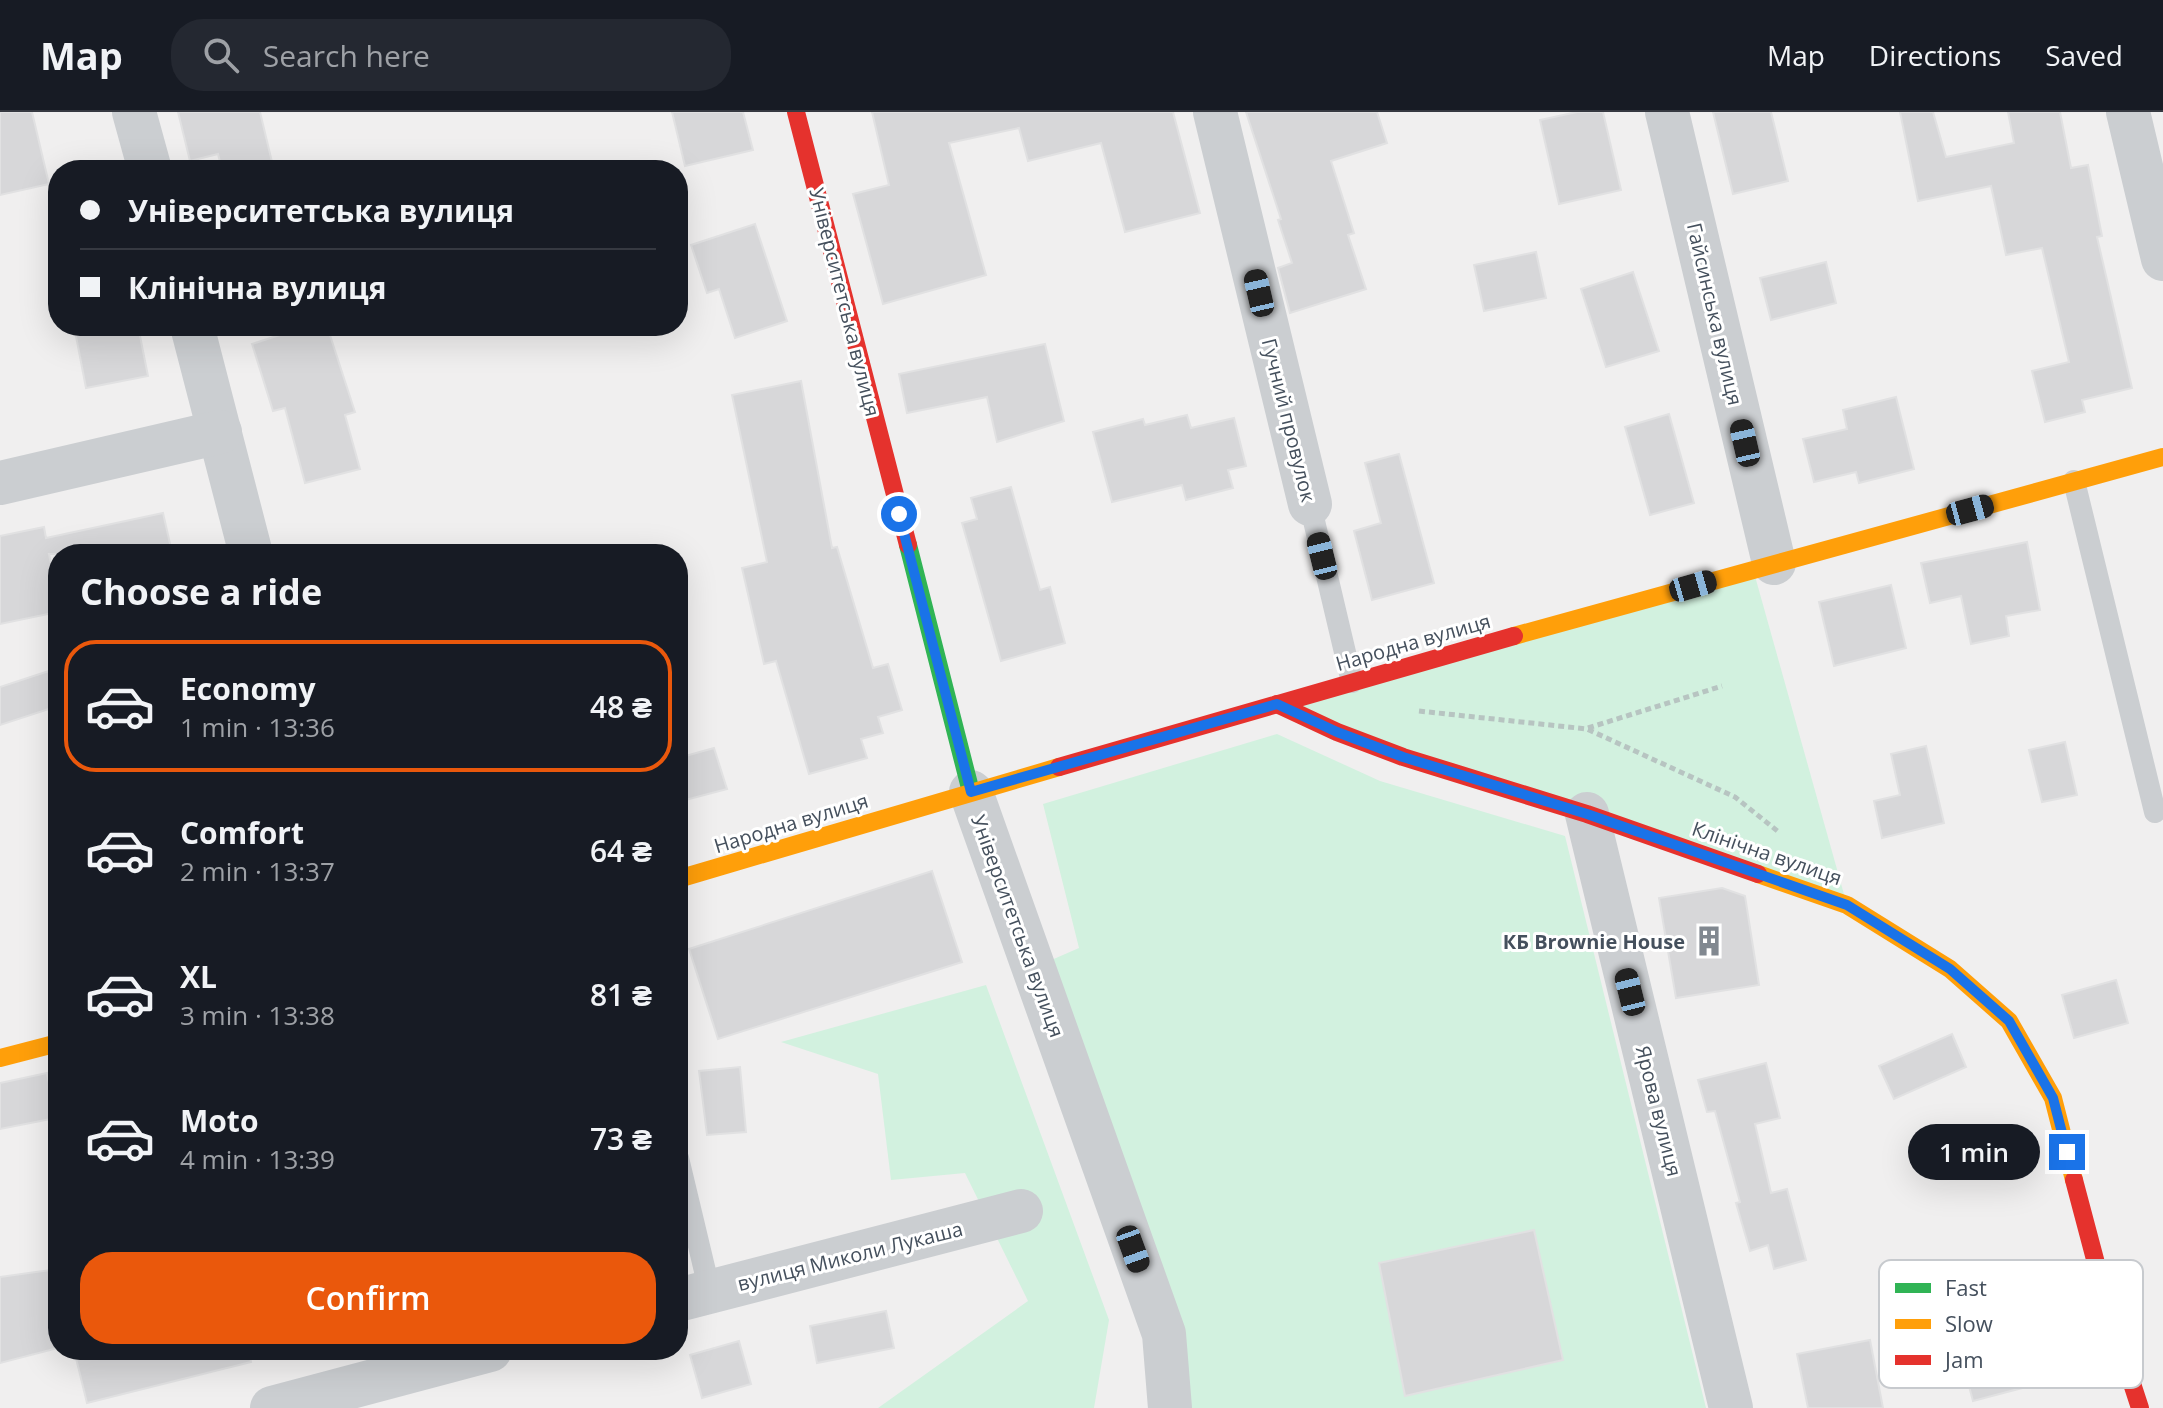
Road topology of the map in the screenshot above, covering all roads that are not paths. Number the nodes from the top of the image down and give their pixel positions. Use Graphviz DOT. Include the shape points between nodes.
graph roads {
  1 [pos="134,112"];
  2 [pos="796,112"];
  3 [pos="1215,112"];
  4 [pos="1667,112"];
  5 [pos="2128,112"];
  6 [pos="147,160"];
  7 [pos="2163,259"];
  8 [pos="195,336"];
  9 [pos="220,432"];
  10 [pos="2163,457"];
  11 [pos="2074,481"];
  12 [pos="0,483"];
  13 [pos="1310,504"];
  14 [pos="248,544"];
  15 [pos="1774,563"];
  16 [pos="1352,682"];
  17 [pos="1277,704"];
  18 [pos="971,792"];
  19 [pos="2155,812"];
  20 [pos="1587,814"];
  21 [pos="688,876"];
  22 [pos="48,1046"];
  23 [pos="0,1058"];
  24 [pos="1021,1211"];
  25 [pos="688,1244"];
  26 [pos="2095,1260"];
  27 [pos="694,1296"];
  28 [pos="452,1360"];
  29 [pos="2133,1388"];
  30 [pos="272,1408"];
  31 [pos="1170,1408"];
  32 [pos="1731,1408"];
  33 [pos="2140,1408"];
  1 -- 6 [label="street"];
  2 -- 18 [label="street, Університетська вулиця"];
  3 -- 13 [label="street, Гучний провулок"];
  4 -- 15 [label="street, Гайсинська вулиця"];
  5 -- 7 [label="street"];
  8 -- 9 [label="street"];
  9 -- 12 [label="street"];
  9 -- 14 [label="street"];
  10 -- 11 [label="street, Народна вулиця"];
  11 -- 15 [label="street, Народна вулиця"];
  11 -- 19 [label="lane"];
  13 -- 16 [label="lane, Гучний провулок"];
  15 -- 16 [label="street, Народна вулиця"];
  16 -- 17 [label="street, Народна вулиця"];
  17 -- 18 [label="street, Народна вулиця"];
  17 -- 20 [label="street, Клінічна вулиця" via="1403,757"];
  18 -- 21 [label="street, Народна вулиця"];
  18 -- 31 [label="street, Університетська вулиця" via="1164,1334"];
  20 -- 26 [label="street, Клінічна вулиця" via="1847,905 1950,969 2009,1021 2053,1098"];
  20 -- 32 [label="street, Ярова вулиця"];
  22 -- 23 [label="street"];
  24 -- 27 [label="street, вулиця Миколи Лукаша"];
  25 -- 27 [label="lane"];
  28 -- 30 [label="street"];
  29 -- 33 [label="street, Клінічна вулиця"];
}
